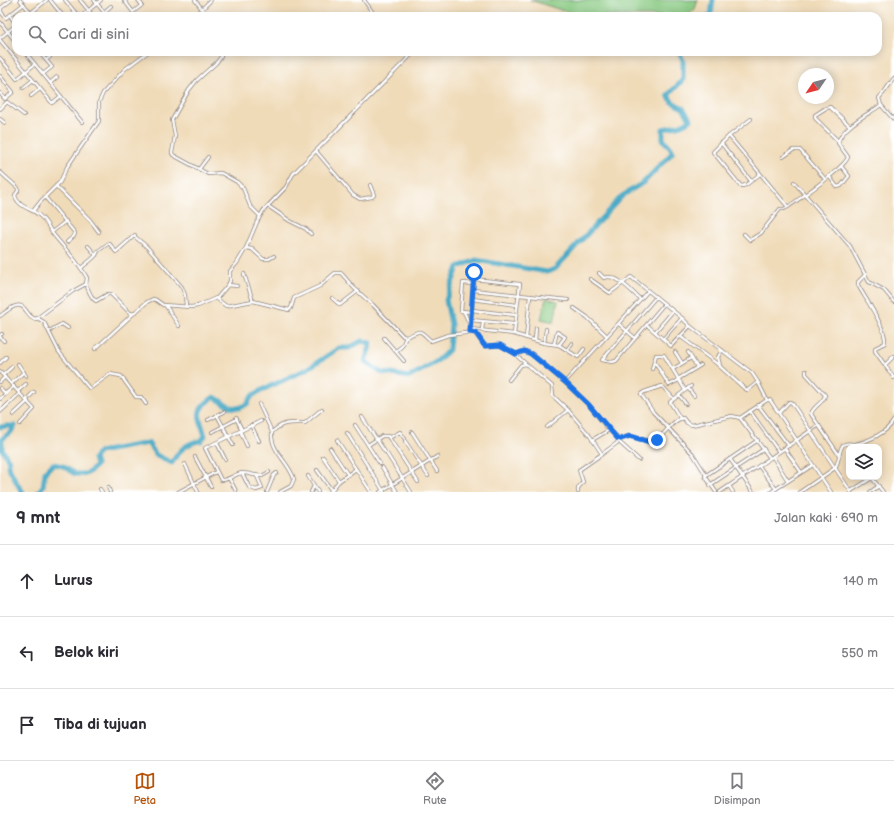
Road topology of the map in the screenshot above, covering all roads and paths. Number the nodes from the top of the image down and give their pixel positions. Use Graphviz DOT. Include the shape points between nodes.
graph roads {
  1 [pos="11,0"];
  2 [pos="20,0"];
  3 [pos="49,0"];
  4 [pos="65,0"];
  5 [pos="80,0"];
  6 [pos="94,0"];
  7 [pos="101,0"];
  8 [pos="124,0"];
  9 [pos="138,0"];
  10 [pos="195,0"];
  11 [pos="211,0"];
  12 [pos="364,0"];
  13 [pos="97,3"];
  14 [pos="24,4"];
  15 [pos="111,6"];
  16 [pos="202,9"];
  17 [pos="88,10"];
  18 [pos="14,12"];
  19 [pos="30,12"];
  20 [pos="32,12"];
  21 [pos="60,12"];
  22 [pos="75,12"];
  23 [pos="104,12"];
  24 [pos="199,12"];
  25 [pos="204,12"];
  26 [pos="372,12"];
  27 [pos="12,13"];
  28 [pos="0,22"];
  29 [pos="12,28"];
  30 [pos="8,32"];
  31 [pos="12,37"];
  32 [pos="0,39"];
  33 [pos="12,54"];
  34 [pos="13,56"];
  35 [pos="27,56"];
  36 [pos="42,56"];
  37 [pos="143,56"];
  38 [pos="221,56"];
  39 [pos="410,56"];
  40 [pos="50,57"];
  41 [pos="0,58"];
  42 [pos="46,60"];
  43 [pos="34,64"];
  44 [pos="26,72"];
  45 [pos="43,74"];
  46 [pos="0,76"];
  47 [pos="58,77"];
  48 [pos="894,78"];
  49 [pos="33,80"];
  50 [pos="50,83"];
  51 [pos="23,88"];
  52 [pos="40,89"];
  53 [pos="1,95"];
  54 [pos="31,96"];
  55 [pos="60,96"];
  56 [pos="881,104"];
  57 [pos="0,109"];
  58 [pos="894,114"];
  59 [pos="24,115"];
  60 [pos="891,116"];
  61 [pos="0,119"];
  62 [pos="752,119"];
  63 [pos="894,120"];
  64 [pos="82,122"];
  65 [pos="5,123"];
  66 [pos="850,126"];
  67 [pos="729,136"];
  68 [pos="838,141"];
  69 [pos="721,143"];
  70 [pos="316,151"];
  71 [pos="208,157"];
  72 [pos="784,158"];
  73 [pos="841,166"];
  74 [pos="199,168"];
  75 [pos="0,172"];
  76 [pos="760,174"];
  77 [pos="829,176"];
  78 [pos="825,180"];
  79 [pos="751,181"];
  80 [pos="794,182"];
  81 [pos="370,185"];
  82 [pos="56,186"];
  83 [pos="804,195"];
  84 [pos="45,197"];
  85 [pos="268,206"];
  86 [pos="788,207"];
  87 [pos="33,211"];
  88 [pos="260,216"];
  89 [pos="66,221"];
  90 [pos="52,232"];
  91 [pos="99,232"];
  92 [pos="311,234"];
  93 [pos="744,234"];
  94 [pos="67,242"];
  95 [pos="88,246"];
  96 [pos="246,248"];
  97 [pos="96,255"];
  98 [pos="274,256"];
  99 [pos="81,268"];
  100 [pos="474,272"];
  101 [pos="599,273"];
  102 [pos="244,274"];
  103 [pos="865,275"];
  104 [pos="474,279"];
  105 [pos="590,279"];
  106 [pos="86,284"];
  107 [pos="474,284"];
  108 [pos="622,284"];
  109 [pos="228,286"];
  110 [pos="237,286"];
  111 [pos="473,290"];
  112 [pos="648,291"];
  113 [pos="358,292"];
  114 [pos="518,295"];
  115 [pos="530,296"];
  116 [pos="656,297"];
  117 [pos="217,298"];
  118 [pos="332,298"];
  119 [pos="472,299"];
  120 [pos="640,299"];
  121 [pos="568,300"];
  122 [pos="253,301"];
  123 [pos="894,302"];
  124 [pos="664,304"];
  125 [pos="517,305"];
  126 [pos="166,306"];
  127 [pos="186,306"];
  128 [pos="574,308"];
  129 [pos="472,311"];
  130 [pos="673,311"];
  131 [pos="464,312"];
  132 [pos="133,314"];
  133 [pos="516,314"];
  134 [pos="0,316"];
  135 [pos="37,318"];
  136 [pos="682,318"];
  137 [pos="471,320"];
  138 [pos="483,322"];
  139 [pos="514,324"];
  140 [pos="619,324"];
  141 [pos="471,325"];
  142 [pos="647,325"];
  143 [pos="180,326"];
  144 [pos="690,326"];
  145 [pos="68,328"];
  146 [pos="536,328"];
  147 [pos="546,329"];
  148 [pos="470,330"];
  149 [pos="482,330"];
  150 [pos="49,331"];
  151 [pos="626,331"];
  152 [pos="655,332"];
  153 [pos="514,334"];
  154 [pos="1,335"];
  155 [pos="607,336"];
  156 [pos="406,337"];
  157 [pos="681,337"];
  158 [pos="384,338"];
  159 [pos="526,338"];
  160 [pos="635,338"];
  161 [pos="663,339"];
  162 [pos="535,340"];
  163 [pos="4,341"];
  164 [pos="544,343"];
  165 [pos="572,343"];
  166 [pos="554,344"];
  167 [pos="560,345"];
  168 [pos="95,349"];
  169 [pos="584,349"];
  170 [pos="567,350"];
  171 [pos="722,350"];
  172 [pos="396,351"];
  173 [pos="675,352"];
  174 [pos="688,352"];
  175 [pos="516,354"];
  176 [pos="894,356"];
  177 [pos="6,357"];
  178 [pos="691,358"];
  179 [pos="404,361"];
  180 [pos="654,361"];
  181 [pos="0,363"];
  182 [pos="525,363"];
  183 [pos="682,363"];
  184 [pos="18,364"];
  185 [pos="701,365"];
  186 [pos="885,365"];
  187 [pos="12,367"];
  188 [pos="697,367"];
  189 [pos="721,367"];
  190 [pos="652,369"];
  191 [pos="672,369"];
  192 [pos="806,370"];
  193 [pos="0,372"];
  194 [pos="24,372"];
  195 [pos="4,376"];
  196 [pos="26,376"];
  197 [pos="894,378"];
  198 [pos="678,379"];
  199 [pos="509,380"];
  200 [pos="0,382"];
  201 [pos="565,382"];
  202 [pos="758,382"];
  203 [pos="26,384"];
  204 [pos="13,385"];
  205 [pos="0,388"];
  206 [pos="688,388"];
  207 [pos="19,392"];
  208 [pos="34,392"];
  209 [pos="5,394"];
  210 [pos="679,395"];
  211 [pos="694,396"];
  212 [pos="0,398"];
  213 [pos="674,399"];
  214 [pos="767,400"];
  215 [pos="27,401"];
  216 [pos="146,404"];
  217 [pos="258,404"];
  218 [pos="686,404"];
  219 [pos="758,405"];
  220 [pos="322,409"];
  221 [pos="568,410"];
  222 [pos="750,411"];
  223 [pos="0,412"];
  224 [pos="224,412"];
  225 [pos="779,413"];
  226 [pos="13,415"];
  227 [pos="217,415"];
  228 [pos="362,418"];
  229 [pos="680,418"];
  230 [pos="740,418"];
  231 [pos="208,420"];
  232 [pos="894,420"];
  233 [pos="261,421"];
  234 [pos="20,424"];
  235 [pos="355,425"];
  236 [pos="819,425"];
  237 [pos="223,426"];
  238 [pos="251,426"];
  239 [pos="547,427"];
  240 [pos="668,429"];
  241 [pos="609,430"];
  242 [pos="241,431"];
  243 [pos="810,431"];
  244 [pos="212,432"];
  245 [pos="272,432"];
  246 [pos="412,432"];
  247 [pos="346,433"];
  248 [pos="228,437"];
  249 [pos="390,438"];
  250 [pos="377,439"];
  251 [pos="337,440"];
  252 [pos="592,440"];
  253 [pos="618,440"];
  254 [pos="758,440"];
  255 [pos="797,440"];
  256 [pos="259,442"];
  257 [pos="217,443"];
  258 [pos="368,445"];
  259 [pos="233,446"];
  260 [pos="247,446"];
  261 [pos="789,446"];
  262 [pos="330,448"];
  263 [pos="785,448"];
  264 [pos="764,449"];
  265 [pos="779,452"];
  266 [pos="602,454"];
  267 [pos="323,456"];
  268 [pos="438,456"];
  269 [pos="840,456"];
  270 [pos="195,457"];
  271 [pos="771,458"];
  272 [pos="225,459"];
  273 [pos="730,459"];
  274 [pos="431,460"];
  275 [pos="639,460"];
  276 [pos="184,464"];
  277 [pos="813,465"];
  278 [pos="422,466"];
  279 [pos="760,466"];
  280 [pos="737,468"];
  281 [pos="835,468"];
  282 [pos="356,469"];
  283 [pos="318,470"];
  284 [pos="437,471"];
  285 [pos="216,472"];
  286 [pos="269,472"];
  287 [pos="412,472"];
  288 [pos="801,472"];
  289 [pos="242,473"];
  290 [pos="277,473"];
  291 [pos="348,475"];
  292 [pos="706,475"];
  293 [pos="257,476"];
  294 [pos="308,476"];
  295 [pos="428,476"];
  296 [pos="743,477"];
  297 [pos="822,477"];
  298 [pos="206,478"];
  299 [pos="229,478"];
  300 [pos="402,478"];
  301 [pos="339,481"];
  302 [pos="788,481"];
  303 [pos="418,482"];
  304 [pos="194,484"];
  305 [pos="392,484"];
  306 [pos="314,485"];
  307 [pos="710,485"];
  308 [pos="729,486"];
  309 [pos="879,486"];
  310 [pos="108,487"];
  311 [pos="210,487"];
  312 [pos="100,488"];
  313 [pos="776,489"];
  314 [pos="236,491"];
  315 [pos="331,491"];
  316 [pos="382,491"];
  317 [pos="102,492"];
  318 [pos="110,492"];
  319 [pos="178,492"];
  320 [pos="198,492"];
  321 [pos="267,492"];
  322 [pos="280,492"];
  323 [pos="311,492"];
  324 [pos="318,492"];
  325 [pos="371,492"];
  326 [pos="397,492"];
  327 [pos="411,492"];
  328 [pos="578,492"];
  329 [pos="716,492"];
  330 [pos="720,492"];
  331 [pos="733,492"];
  332 [pos="753,492"];
  333 [pos="771,492"];
  334 [pos="800,492"];
  335 [pos="831,492"];
  336 [pos="851,492"];
  337 [pos="870,492"];
  338 [pos="884,492"];
  1 -- 27 [label="street" via="1,8 6,18"];
  2 -- 14 [label="street"];
  3 -- 20 [label="street"];
  3 -- 21 [label="street"];
  4 -- 22 [label="street"];
  5 -- 17 [label="street"];
  6 -- 13 [label="street"];
  7 -- 13 [label="street"];
  8 -- 9 [label="street" via="132,12 142,5"];
  10 -- 16 [label="street"];
  11 -- 16 [label="street"];
  12 -- 26 [label="street"];
  13 -- 17 [label="street"];
  13 -- 23 [label="street"];
  14 -- 18 [label="street"];
  14 -- 19 [label="street"];
  15 -- 23 [label="street"];
  16 -- 24 [label="street"];
  16 -- 25 [label="street"];
  28 -- 30 [label="street"];
  29 -- 30 [label="street"];
  30 -- 31 [label="street"];
  30 -- 32 [label="street"];
  32 -- 33 [label="street"];
  34 -- 44 [label="street"];
  35 -- 43 [label="street"];
  36 -- 42 [label="street"];
  37 -- 82 [label="street" via="125,69 100,96 99,121 77,150"];
  38 -- 74 [label="street" via="189,90 172,120 172,154"];
  39 -- 70 [label="street"];
  40 -- 42 [label="street"];
  41 -- 44 [label="street" via="17,79"];
  42 -- 45 [label="street" via="52,67"];
  43 -- 44 [label="street"];
  43 -- 45 [label="street"];
  44 -- 49 [label="street"];
  45 -- 50 [label="street"];
  46 -- 53 [label="street" via="13,92 5,99"];
  47 -- 50 [label="street"];
  48 -- 56 [label="street" via="879,98"];
  49 -- 51 [label="street"];
  49 -- 52 [label="street"];
  50 -- 55 [label="street"];
  52 -- 54 [label="street"];
  52 -- 55 [label="street" via="52,103"];
  55 -- 64 [label="street"];
  56 -- 60 [label="street"];
  56 -- 66 [label="street"];
  57 -- 59 [label="street" via="7,102"];
  58 -- 60 [label="street"];
  60 -- 63 [label="street"];
  61 -- 65 [label="street"];
  62 -- 67 [label="street"];
  66 -- 68 [label="street"];
  66 -- 68 [label="street" via="830,107 815,115"];
  67 -- 69 [label="street"];
  67 -- 76 [label="street"];
  68 -- 73 [label="street" via="848,157"];
  69 -- 79 [label="street"];
  69 -- 79 [label="street" via="714,151 715,155 740,185 744,186"];
  70 -- 81 [label="street" via="353,195 360,199 372,197 374,195"];
  70 -- 85 [label="street" via="293,174 286,187"];
  71 -- 74 [label="street"];
  72 -- 78 [label="street" via="793,150 800,150"];
  73 -- 77 [label="street"];
  73 -- 77 [label="street" via="849,176 841,186 837,187"];
  74 -- 88 [label="street" via="208,174 221,173 237,182 243,188 250,206"];
  75 -- 87 [label="street" via="18,188 16,198"];
  76 -- 79 [label="street"];
  76 -- 86 [label="street"];
  77 -- 78 [label="street"];
  78 -- 83 [label="street"];
  80 -- 83 [label="street"];
  82 -- 84 [label="street"];
  82 -- 91 [label="street"];
  83 -- 86 [label="street"];
  83 -- 103 [label="street" via="850,246"];
  84 -- 87 [label="street"];
  84 -- 89 [label="street"];
  85 -- 88 [label="street"];
  85 -- 92 [label="street"];
  86 -- 93 [label="street" via="776,212 768,226 753,239"];
  87 -- 90 [label="street" via="41,216"];
  88 -- 96 [label="street"];
  89 -- 90 [label="street"];
  89 -- 94 [label="street" via="75,234"];
  90 -- 99 [label="street"];
  95 -- 97 [label="street"];
  96 -- 98 [label="street" via="252,249 265,260"];
  96 -- 109 [label="street" via="230,272"];
  97 -- 99 [label="street"];
  97 -- 127 [label="street" via="108,243 116,252 135,235 182,287"];
  99 -- 106 [label="street" via="87,278"];
  100 -- 104 [label="street"];
  101 -- 108 [label="street" via="604,278 615,278"];
  102 -- 122 [label="street"];
  103 -- 123 [label="street" via="869,282 884,290"];
  103 -- 186 [label="street" via="858,285 882,328 885,343 876,347 875,351"];
  104 -- 107 [label="street"];
  104 -- 114 [label="street" via="520,284"];
  105 -- 108 [label="street" via="610,293"];
  106 -- 132 [label="street" via="90,297 96,301 111,294 128,313"];
  106 -- 135 [label="street"];
  107 -- 111 [label="street"];
  107 -- 131 [label="street" via="463,283 461,311"];
  108 -- 112 [label="street" via="630,277"];
  108 -- 120 [label="street"];
  109 -- 110 [label="street"];
  109 -- 117 [label="street"];
  111 -- 114 [label="street"];
  111 -- 119 [label="street"];
  112 -- 116 [label="street"];
  112 -- 120 [label="street"];
  113 -- 118 [label="street" via="340,305"];
  113 -- 122 [label="street" via="338,272 320,286 294,298 289,310"];
  113 -- 156 [label="street"];
  114 -- 115 [label="street"];
  114 -- 125 [label="street"];
  115 -- 121 [label="street"];
  115 -- 159 [label="street"];
  116 -- 124 [label="street"];
  116 -- 151 [label="street"];
  117 -- 122 [label="street" via="226,306"];
  117 -- 127 [label="street" via="195,307"];
  119 -- 125 [label="street"];
  119 -- 129 [label="street"];
  120 -- 140 [label="street"];
  124 -- 130 [label="street"];
  124 -- 142 [label="street"];
  125 -- 133 [label="street"];
  126 -- 127 [label="street"];
  126 -- 132 [label="street" via="153,299"];
  126 -- 143 [label="street"];
  128 -- 155 [label="street"];
  129 -- 131 [label="street"];
  129 -- 133 [label="street"];
  129 -- 137 [label="street"];
  130 -- 136 [label="street"];
  130 -- 152 [label="street"];
  131 -- 141 [label="street"];
  132 -- 168 [label="street"];
  133 -- 139 [label="street"];
  134 -- 135 [label="street" via="21,305 33,319"];
  135 -- 150 [label="street" via="44,322"];
  136 -- 144 [label="street"];
  136 -- 161 [label="street"];
  137 -- 138 [label="street"];
  137 -- 141 [label="street"];
  138 -- 139 [label="street"];
  138 -- 149 [label="street"];
  139 -- 153 [label="street"];
  140 -- 151 [label="street"];
  140 -- 155 [label="street"];
  141 -- 148 [label="street"];
  142 -- 152 [label="street"];
  142 -- 160 [label="street"];
  144 -- 157 [label="street"];
  144 -- 171 [label="street"];
  145 -- 150 [label="street" via="62,324"];
  146 -- 162 [label="street"];
  147 -- 164 [label="street"];
  148 -- 149 [label="street"];
  148 -- 156 [label="street" via="431,340 420,332"];
  148 -- 175 [label="street" via="476,333 485,346 500,345"];
  149 -- 153 [label="street"];
  150 -- 216 [label="street" via="59,352 90,388 110,374 118,375 136,397 141,398"];
  151 -- 160 [label="street"];
  151 -- 160 [label="street" via="602,360 616,361"];
  152 -- 161 [label="street"];
  153 -- 159 [label="street"];
  154 -- 163 [label="street"];
  155 -- 201 [label="street"];
  156 -- 172 [label="street"];
  157 -- 161 [label="street" via="671,346"];
  157 -- 189 [label="street"];
  158 -- 172 [label="street"];
  159 -- 162 [label="street"];
  162 -- 164 [label="street"];
  164 -- 166 [label="street"];
  165 -- 170 [label="street"];
  166 -- 167 [label="street"];
  166 -- 167 [label="street" via="557,332 565,337"];
  167 -- 170 [label="street"];
  169 -- 170 [label="street" via="578,357"];
  171 -- 189 [label="street" via="718,357"];
  171 -- 202 [label="street" via="749,371"];
  172 -- 179 [label="street"];
  173 -- 183 [label="street"];
  174 -- 178 [label="street"];
  175 -- 182 [label="street"];
  175 -- 201 [label="street" via="524,351 531,354"];
  176 -- 186 [label="street"];
  177 -- 181 [label="street"];
  178 -- 183 [label="street"];
  178 -- 188 [label="street"];
  180 -- 190 [label="street"];
  180 -- 191 [label="street" via="656,355 664,355"];
  180 -- 198 [label="street" via="669,385"];
  182 -- 199 [label="street"];
  182 -- 221 [label="street" via="552,386 552,395"];
  183 -- 191 [label="street"];
  184 -- 194 [label="street"];
  185 -- 188 [label="street"];
  186 -- 197 [label="street"];
  187 -- 195 [label="street"];
  188 -- 198 [label="street"];
  189 -- 202 [label="street" via="748,390"];
  191 -- 198 [label="street"];
  192 -- 236 [label="street" via="806,374 825,395 811,412"];
  193 -- 195 [label="street"];
  194 -- 196 [label="street"];
  194 -- 204 [label="street"];
  195 -- 200 [label="street"];
  195 -- 204 [label="street"];
  198 -- 206 [label="street"];
  201 -- 241 [label="street" via="589,405"];
  202 -- 214 [label="street"];
  203 -- 207 [label="street"];
  204 -- 207 [label="street"];
  204 -- 209 [label="street"];
  205 -- 209 [label="street"];
  206 -- 210 [label="street"];
  206 -- 211 [label="street"];
  207 -- 215 [label="street"];
  207 -- 223 [label="street"];
  208 -- 215 [label="street"];
  209 -- 212 [label="street"];
  210 -- 213 [label="street"];
  210 -- 218 [label="street"];
  213 -- 229 [label="street" via="670,404"];
  213 -- 240 [label="street" via="662,386 641,394"];
  214 -- 219 [label="street"];
  214 -- 225 [label="street" via="770,400"];
  215 -- 226 [label="street"];
  215 -- 234 [label="street" via="34,410"];
  217 -- 245 [label="street"];
  219 -- 222 [label="street"];
  219 -- 261 [label="street"];
  220 -- 245 [label="street" via="305,423 286,423"];
  221 -- 239 [label="street"];
  221 -- 252 [label="street"];
  222 -- 230 [label="street"];
  222 -- 265 [label="street"];
  224 -- 227 [label="street"];
  225 -- 243 [label="street" via="790,402"];
  225 -- 255 [label="street"];
  227 -- 231 [label="street"];
  227 -- 237 [label="street"];
  228 -- 250 [label="street"];
  229 -- 230 [label="street" via="692,425 732,416"];
  229 -- 240 [label="street"];
  230 -- 254 [label="street"];
  232 -- 269 [label="street" via="875,437 854,444 844,444 840,448"];
  233 -- 238 [label="street"];
  235 -- 258 [label="street"];
  236 -- 243 [label="street"];
  236 -- 269 [label="street"];
  237 -- 242 [label="street" via="236,418"];
  237 -- 244 [label="street"];
  237 -- 248 [label="street"];
  238 -- 242 [label="street"];
  238 -- 256 [label="street"];
  240 -- 253 [label="street" via="653,442 630,436"];
  240 -- 292 [label="street" via="693,454"];
  241 -- 252 [label="street"];
  241 -- 253 [label="street"];
  242 -- 248 [label="street"];
  242 -- 260 [label="street"];
  243 -- 255 [label="street"];
  243 -- 281 [label="street"];
  245 -- 322 [label="street" via="274,447 294,479 290,486"];
  246 -- 274 [label="street"];
  247 -- 316 [label="street"];
  248 -- 257 [label="street"];
  248 -- 259 [label="street"];
  249 -- 250 [label="street" via="382,436"];
  249 -- 278 [label="street" via="400,432"];
  249 -- 287 [label="street"];
  250 -- 258 [label="street"];
  250 -- 300 [label="street"];
  251 -- 282 [label="street"];
  252 -- 266 [label="street"];
  253 -- 266 [label="street"];
  253 -- 275 [label="street"];
  254 -- 264 [label="street"];
  254 -- 273 [label="street"];
  255 -- 261 [label="street"];
  255 -- 277 [label="street"];
  257 -- 272 [label="street"];
  257 -- 285 [label="street" via="205,448"];
  258 -- 305 [label="street"];
  261 -- 263 [label="street"];
  262 -- 291 [label="street"];
  263 -- 265 [label="street"];
  263 -- 288 [label="street"];
  264 -- 271 [label="street"];
  264 -- 280 [label="street"];
  265 -- 271 [label="street"];
  266 -- 328 [label="street" via="579,470 583,482"];
  267 -- 301 [label="street"];
  268 -- 274 [label="street"];
  269 -- 281 [label="street"];
  270 -- 298 [label="street"];
  271 -- 279 [label="street"];
  271 -- 302 [label="street"];
  273 -- 280 [label="street"];
  273 -- 292 [label="street"];
  274 -- 278 [label="street"];
  274 -- 284 [label="street"];
  276 -- 304 [label="street"];
  277 -- 288 [label="street"];
  277 -- 297 [label="street"];
  278 -- 287 [label="street"];
  278 -- 295 [label="street"];
  279 -- 296 [label="street"];
  279 -- 313 [label="street"];
  280 -- 296 [label="street"];
  280 -- 307 [label="street"];
  281 -- 297 [label="street"];
  281 -- 336 [label="street"];
  282 -- 291 [label="street"];
  282 -- 325 [label="street"];
  283 -- 315 [label="street"];
  285 -- 298 [label="street"];
  285 -- 299 [label="street" via="221,480"];
  286 -- 293 [label="street"];
  287 -- 300 [label="street"];
  287 -- 303 [label="street"];
  288 -- 302 [label="street"];
  289 -- 293 [label="street"];
  289 -- 293 [label="street" via="249,488 256,490 262,487"];
  289 -- 299 [label="street"];
  290 -- 321 [label="street"];
  291 -- 301 [label="street"];
  292 -- 307 [label="street" via="705,478"];
  294 -- 306 [label="street"];
  296 -- 308 [label="street"];
  296 -- 332 [label="street"];
  297 -- 334 [label="street"];
  297 -- 335 [label="street"];
  298 -- 304 [label="street"];
  298 -- 311 [label="street"];
  299 -- 314 [label="street"];
  300 -- 305 [label="street"];
  300 -- 327 [label="street"];
  301 -- 315 [label="street"];
  302 -- 313 [label="street"];
  304 -- 319 [label="street"];
  304 -- 320 [label="street"];
  305 -- 316 [label="street"];
  305 -- 326 [label="street"];
  306 -- 323 [label="street"];
  306 -- 324 [label="street"];
  307 -- 329 [label="street"];
  308 -- 330 [label="street"];
  308 -- 331 [label="street"];
  309 -- 336 [label="street" via="871,478"];
  309 -- 337 [label="street"];
  309 -- 338 [label="street"];
  310 -- 318 [label="street"];
  312 -- 317 [label="street"];
  313 -- 333 [label="street"];
}
